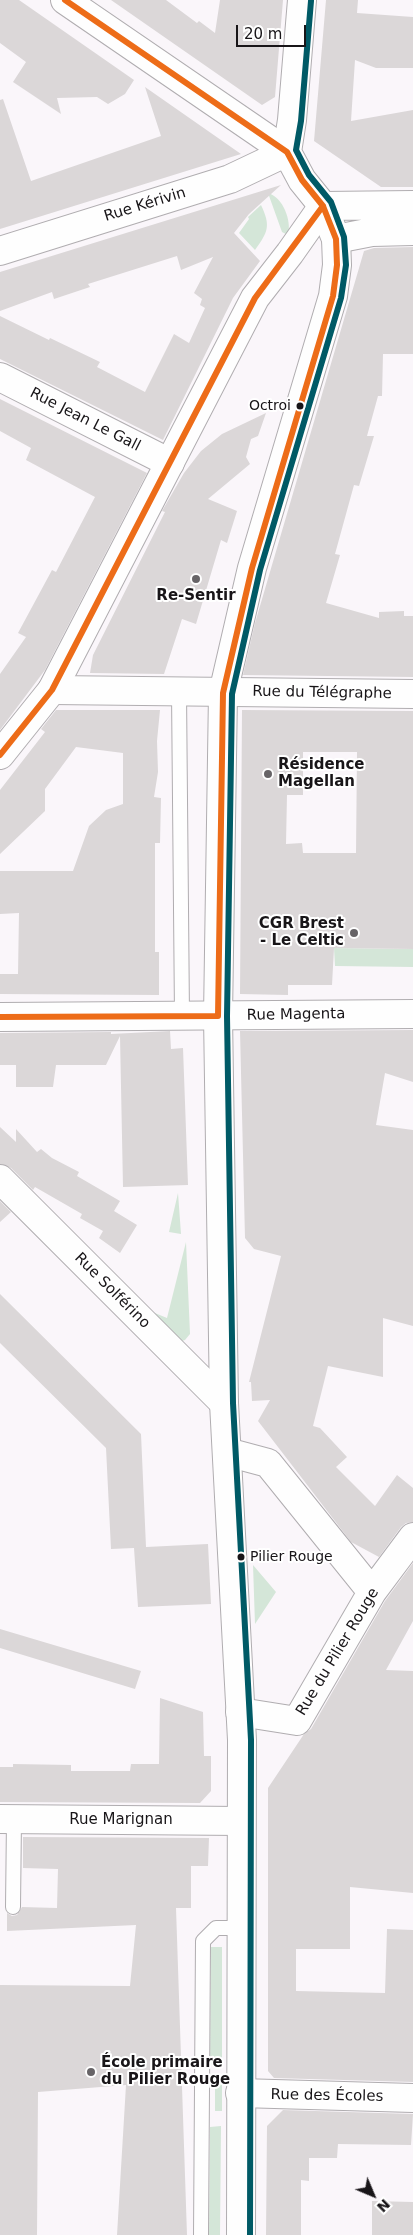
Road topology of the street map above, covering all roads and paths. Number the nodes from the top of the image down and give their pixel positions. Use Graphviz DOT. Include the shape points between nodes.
graph roads {
  1 [pos="66,0"];
  2 [pos="302,0"];
  3 [pos="287,152"];
  4 [pos="413,205"];
  5 [pos="323,206"];
  6 [pos="413,231"];
  7 [pos="336,239"];
  8 [pos="0,251"];
  9 [pos="0,377"];
  10 [pos="170,463"];
  11 [pos="52,690"];
  12 [pos="179,692"];
  13 [pos="223,692"];
  14 [pos="413,694"];
  15 [pos="2,751"];
  16 [pos="413,1014"];
  17 [pos="182,1016"];
  18 [pos="218,1016"];
  19 [pos="0,1017"];
  20 [pos="0,1179"];
  21 [pos="224,1404"];
  22 [pos="227,1452"];
  23 [pos="413,1537"];
  24 [pos="372,1592"];
  25 [pos="240,1712"];
  26 [pos="7,1819"];
  27 [pos="241,1821"];
  28 [pos="13,1907"];
  29 [pos="241,1928"];
  30 [pos="240,2093"];
  31 [pos="413,2098"];
  32 [pos="201,2235"];
  33 [pos="241,2235"];
  1 -- 3 [label="street"];
  2 -- 3 [label="street"];
  3 -- 5 [label="street" via="302,180"];
  3 -- 8 [label="street, Rue Kérivin" via="230,179"];
  4 -- 5 [label="street"];
  5 -- 7 [label="street"];
  5 -- 10 [label="street" via="255,298"];
  6 -- 7 [label="street" via="372,232"];
  7 -- 13 [label="street" via="333,296 252,568"];
  9 -- 10 [label="street, Rue Jean Le Gall"];
  10 -- 11 [label="street"];
  11 -- 12 [label="street, Rue du Télégraphe"];
  11 -- 15 [label="street"];
  12 -- 13 [label="street, Rue du Télégraphe"];
  12 -- 17 [label="lane"];
  13 -- 14 [label="street, Rue du Télégraphe"];
  13 -- 18 [label="street"];
  16 -- 18 [label="street, Rue Magenta"];
  17 -- 18 [label="street, Rue Magenta"];
  17 -- 19 [label="street, Rue Magenta"];
  18 -- 21 [label="street"];
  20 -- 21 [label="street, Rue Solférino"];
  21 -- 22 [label="street"];
  22 -- 24 [label="street" via="268,1463"];
  22 -- 25 [label="street"];
  23 -- 24 [label="street, Rue du Pilier Rouge"];
  24 -- 25 [label="street, Rue du Pilier Rouge" via="297,1721"];
  25 -- 27 [label="street"];
  26 -- 27 [label="street, Rue Marignan"];
  26 -- 28 [label="lane"];
  27 -- 29 [label="street"];
  29 -- 30 [label="street"];
  29 -- 32 [label="lane" via="216,1928 203,1941"];
  30 -- 31 [label="street, Rue des Écoles"];
  30 -- 33 [label="street"];
}
